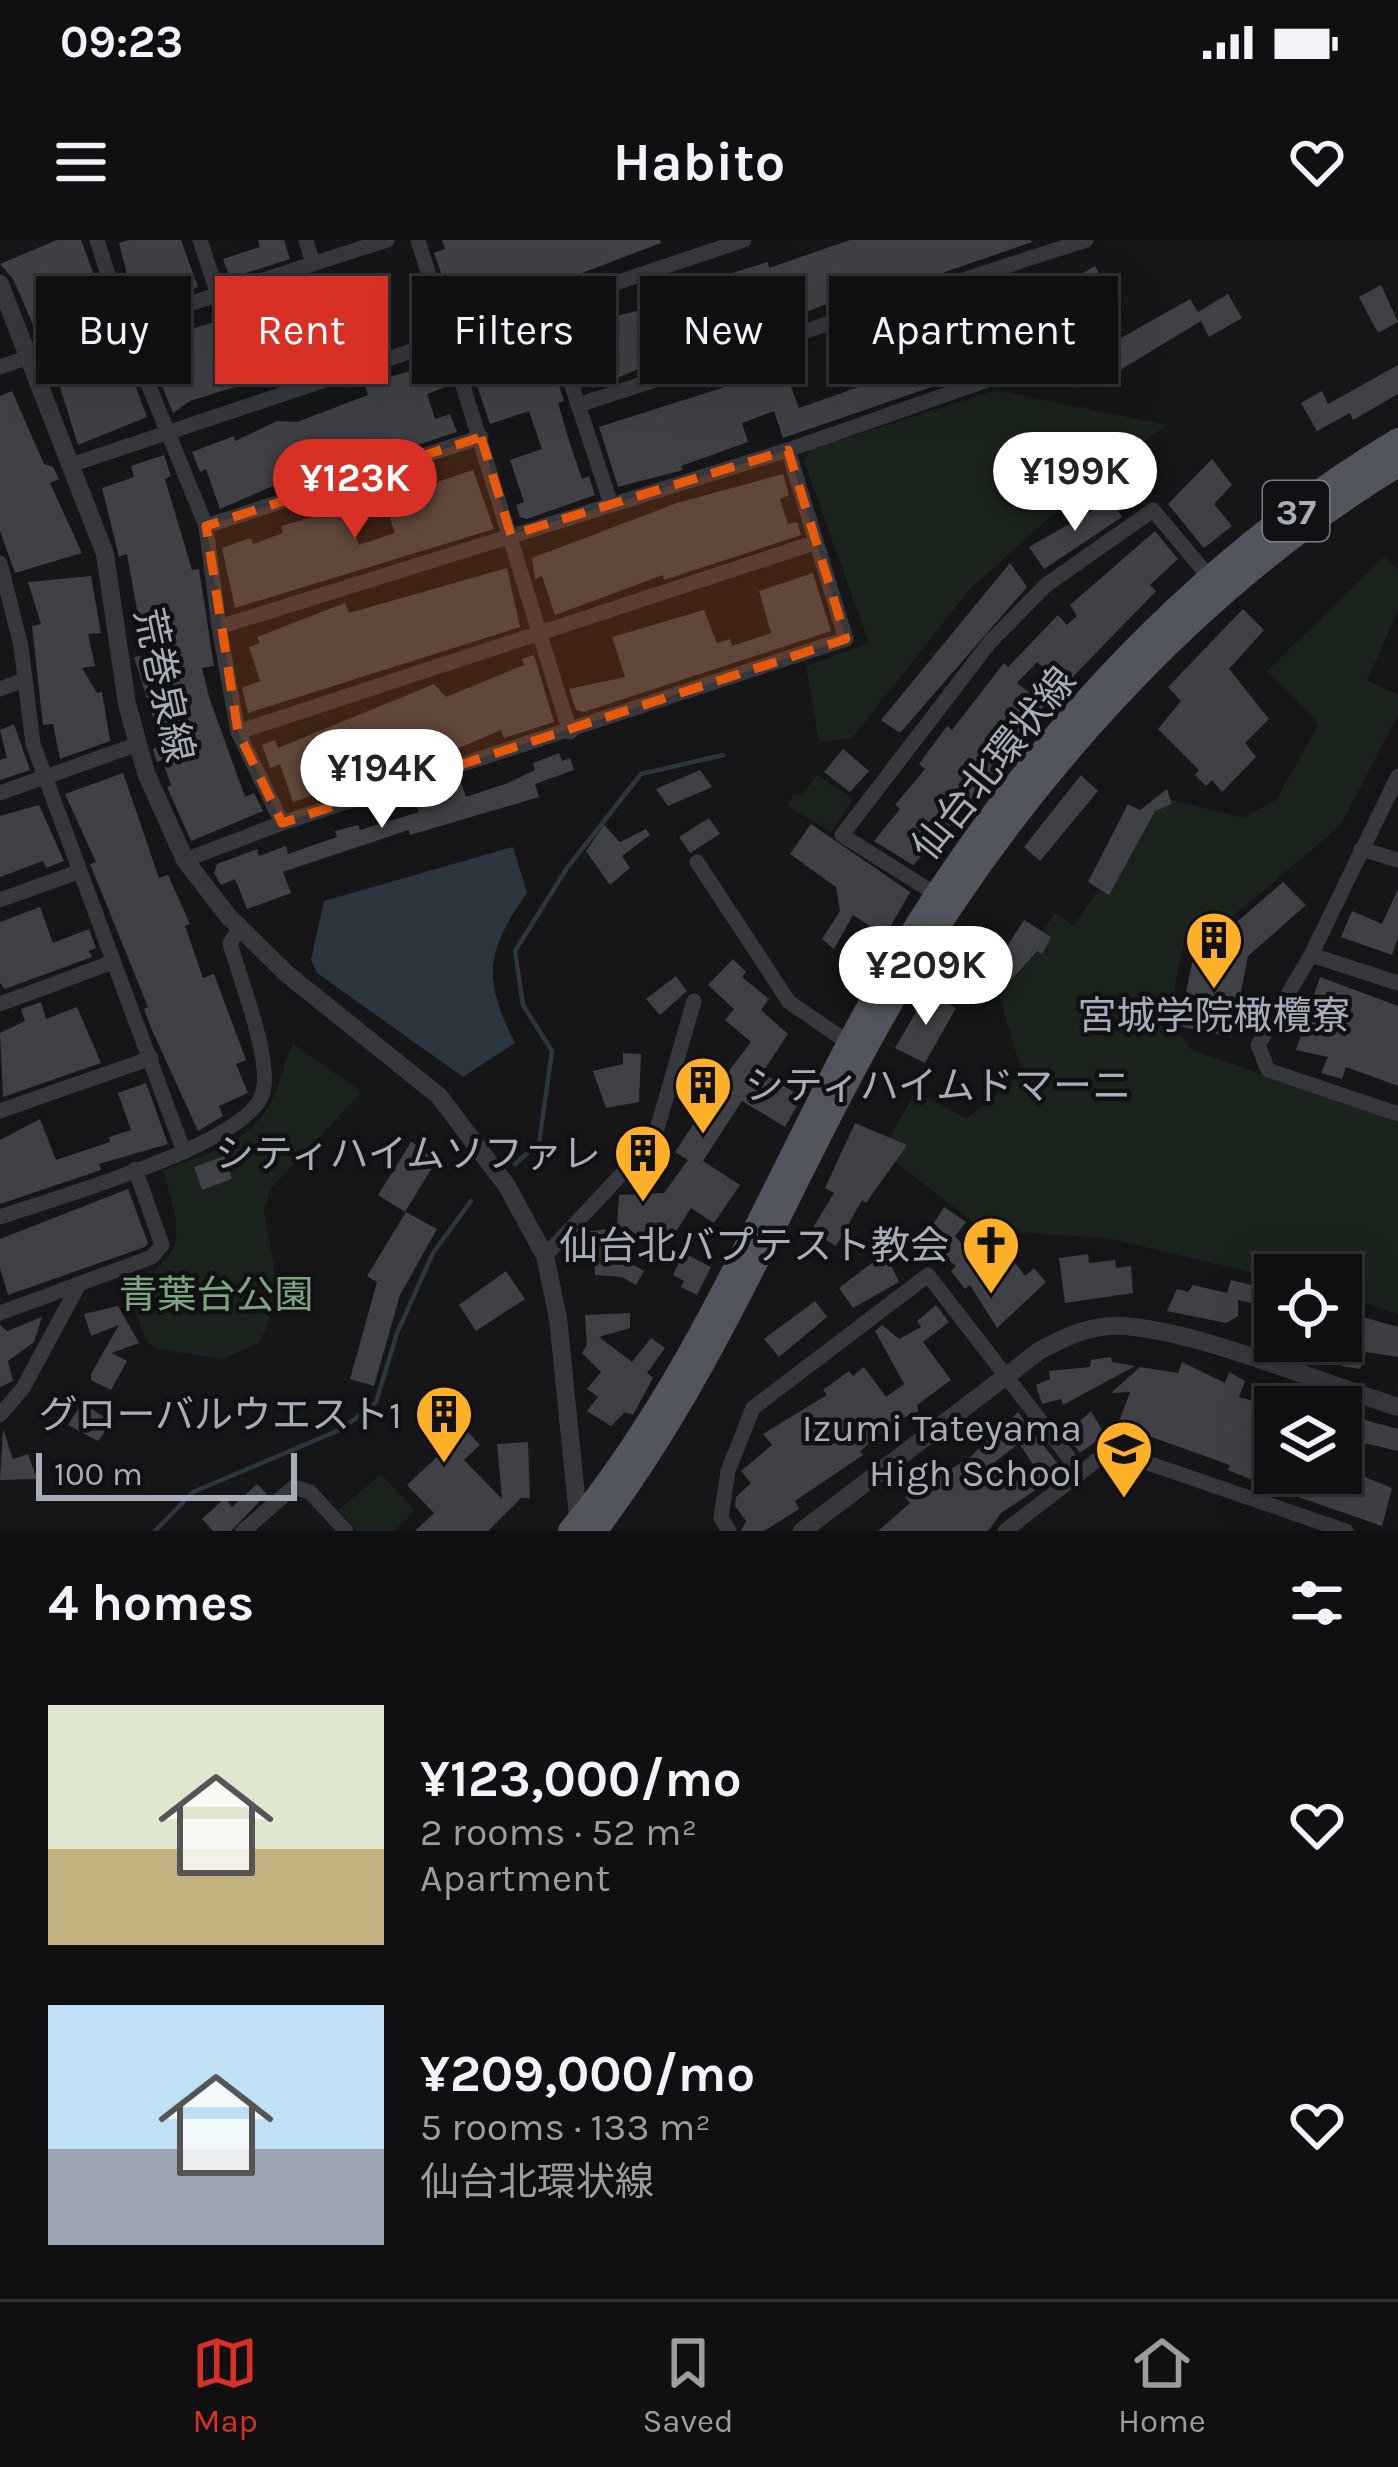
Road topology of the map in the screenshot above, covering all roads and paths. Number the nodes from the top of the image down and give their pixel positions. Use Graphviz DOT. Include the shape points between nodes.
graph roads {
  1 [pos="97,240"];
  2 [pos="200,240"];
  3 [pos="306,240"];
  4 [pos="387,240"];
  5 [pos="418,240"];
  6 [pos="744,240"];
  7 [pos="1079,241"];
  8 [pos="314,264"];
  9 [pos="108,276"];
  10 [pos="277,276"];
  11 [pos="430,276"];
  12 [pos="974,276"];
  13 [pos="616,282"];
  14 [pos="0,284"];
  15 [pos="215,286"];
  16 [pos="829,323"];
  17 [pos="412,349"];
  18 [pos="28,357"];
  19 [pos="0,367"];
  20 [pos="148,384"];
  21 [pos="466,384"];
  22 [pos="571,384"];
  23 [pos="976,384"];
  24 [pos="578,405"];
  25 [pos="168,433"];
  26 [pos="482,437"];
  27 [pos="1398,440"];
  28 [pos="788,450"];
  29 [pos="1398,464"];
  30 [pos="71,465"];
  31 [pos="611,504"];
  32 [pos="206,526"];
  33 [pos="511,535"];
  34 [pos="814,543"];
  35 [pos="0,562"];
  36 [pos="1210,578"];
  37 [pos="3,582"];
  38 [pos="219,627"];
  39 [pos="540,631"];
  40 [pos="24,680"];
  41 [pos="0,689"];
  42 [pos="238,732"];
  43 [pos="570,732"];
  44 [pos="138,744"];
  45 [pos="1398,776"];
  46 [pos="43,777"];
  47 [pos="0,793"];
  48 [pos="282,823"];
  49 [pos="1361,849"];
  50 [pos="185,860"];
  51 [pos="1398,860"];
  52 [pos="697,862"];
  53 [pos="78,872"];
  54 [pos="934,893"];
  55 [pos="0,900"];
  56 [pos="240,928"];
  57 [pos="1311,955"];
  58 [pos="113,962"];
  59 [pos="1398,983"];
  60 [pos="694,1001"];
  61 [pos="0,1004"];
  62 [pos="849,1042"];
  63 [pos="151,1058"];
  64 [pos="0,1111"];
  65 [pos="1398,1114"];
  66 [pos="184,1152"];
  67 [pos="136,1169"];
  68 [pos="0,1217"];
  69 [pos="545,1256"];
  70 [pos="77,1288"];
  71 [pos="0,1313"];
  72 [pos="1007,1374"];
  73 [pos="1398,1407"];
  74 [pos="0,1414"];
  75 [pos="1080,1472"];
  76 [pos="581,1529"];
  77 [pos="244,1531"];
  78 [pos="346,1531"];
  79 [pos="729,1531"];
  80 [pos="802,1531"];
  81 [pos="1005,1531"];
  82 [pos="1346,1531"];
  1 -- 9 [label="street"];
  2 -- 15 [label="street"];
  3 -- 8 [label="street"];
  4 -- 8 [label="street"];
  5 -- 11 [label="street"];
  6 -- 13 [label="street"];
  7 -- 12 [label="street"];
  8 -- 10 [label="street"];
  14 -- 18 [label="street, 荒巻泉線"];
  16 -- 24 [label="street"];
  17 -- 25 [label="street"];
  18 -- 19 [label="street"];
  18 -- 30 [label="street, 荒巻泉線"];
  20 -- 25 [label="street"];
  21 -- 26 [label="street"];
  22 -- 24 [label="street"];
  23 -- 28 [label="street"];
  24 -- 31 [label="street"];
  25 -- 30 [label="street"];
  25 -- 32 [label="street"];
  26 -- 32 [label="street"];
  26 -- 33 [label="street"];
  27 -- 36 [label="main road, 仙台北環状線 / 37"];
  28 -- 31 [label="street"];
  28 -- 34 [label="street"];
  29 -- 76 [label="main road, 仙台北環状線 / 37" via="1322,516 1145,669 992,846 890,1004 688,1394"];
  30 -- 44 [label="street, 荒巻泉線" via="105,554"];
  31 -- 33 [label="street"];
  32 -- 38 [label="street"];
  33 -- 38 [label="street"];
  33 -- 39 [label="street"];
  34 -- 39 [label="street"];
  34 -- 43 [label="street" via="846,639"];
  35 -- 37 [label="street"];
  36 -- 54 [label="main road, 仙台北環状線 / 37" via="1068,722"];
  36 -- 54 [label="street" via="1153,510 1046,585 990,642 842,835"];
  37 -- 40 [label="street"];
  38 -- 42 [label="street"];
  39 -- 42 [label="street"];
  39 -- 43 [label="street"];
  40 -- 41 [label="street"];
  40 -- 46 [label="street"];
  42 -- 48 [label="street"];
  43 -- 48 [label="street"];
  44 -- 46 [label="street"];
  44 -- 50 [label="street, 荒巻泉線"];
  45 -- 49 [label="street"];
  46 -- 47 [label="street"];
  46 -- 53 [label="street"];
  48 -- 50 [label="street"];
  49 -- 51 [label="street"];
  49 -- 57 [label="street"];
  50 -- 56 [label="street, 荒巻泉線"];
  52 -- 62 [label="street" via="789,1002"];
  53 -- 55 [label="street"];
  53 -- 58 [label="street"];
  54 -- 62 [label="main road, 仙台北環状線 / 37"];
  56 -- 66 [label="street" via="230,943 265,1069 263,1094 246,1118"];
  56 -- 69 [label="street, 荒巻泉線" via="439,1096 507,1186"];
  57 -- 59 [label="street"];
  57 -- 65 [label="street" via="1258,1045 1268,1070"];
  58 -- 61 [label="street"];
  58 -- 63 [label="street"];
  60 -- 69 [label="street" via="657,1129"];
  62 -- 76 [label="main road, 仙台北環状線 / 37" via="706,1321"];
  63 -- 64 [label="street"];
  63 -- 66 [label="street"];
  66 -- 67 [label="street"];
  67 -- 68 [label="street"];
  67 -- 70 [label="street" via="161,1245 152,1257"];
  69 -- 76 [label="street, 荒巻泉線"];
  70 -- 71 [label="street"];
  70 -- 74 [label="street"];
  72 -- 73 [label="street" via="1066,1336 1108,1326 1154,1329"];
  72 -- 75 [label="street"];
  72 -- 79 [label="street" via="928,1275 753,1408 728,1471 721,1518"];
  72 -- 80 [label="street"];
  75 -- 81 [label="street"];
  75 -- 82 [label="street" via="1110,1450 1131,1454"];
  77 -- 78 [label="street" via="294,1487 310,1492"];
}
